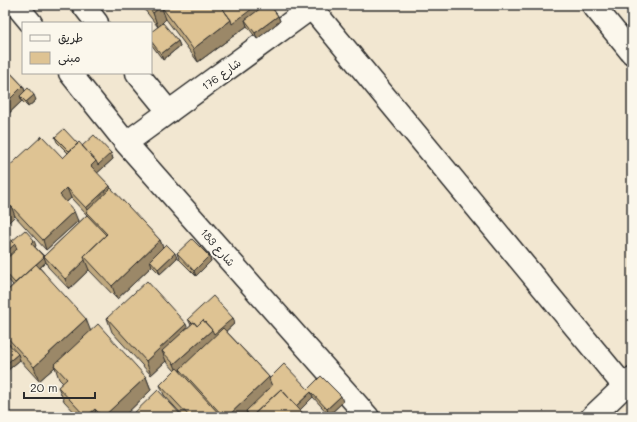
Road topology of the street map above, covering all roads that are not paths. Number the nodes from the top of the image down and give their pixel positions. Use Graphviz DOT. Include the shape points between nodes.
graph roads {
  1 [pos="16,5"];
  2 [pos="83,5"];
  3 [pos="593,5"];
  4 [pos="313,6"];
  5 [pos="30,22"];
  6 [pos="96,22"];
  7 [pos="632,53"];
  8 [pos="71,74"];
  9 [pos="138,74"];
  10 [pos="169,112"];
  11 [pos="126,143"];
  12 [pos="628,383"];
  13 [pos="368,417"];
  14 [pos="592,417"];
  1 -- 5 [label="street"];
  2 -- 6 [label="street"];
  3 -- 7 [label="street"];
  4 -- 10 [label="street, شارع 176"];
  4 -- 12 [label="street"];
  8 -- 11 [label="street, شارع 183"];
  9 -- 10 [label="street"];
  10 -- 11 [label="street, شارع 176"];
  11 -- 13 [label="street, شارع 183"];
  12 -- 14 [label="street"];
}
